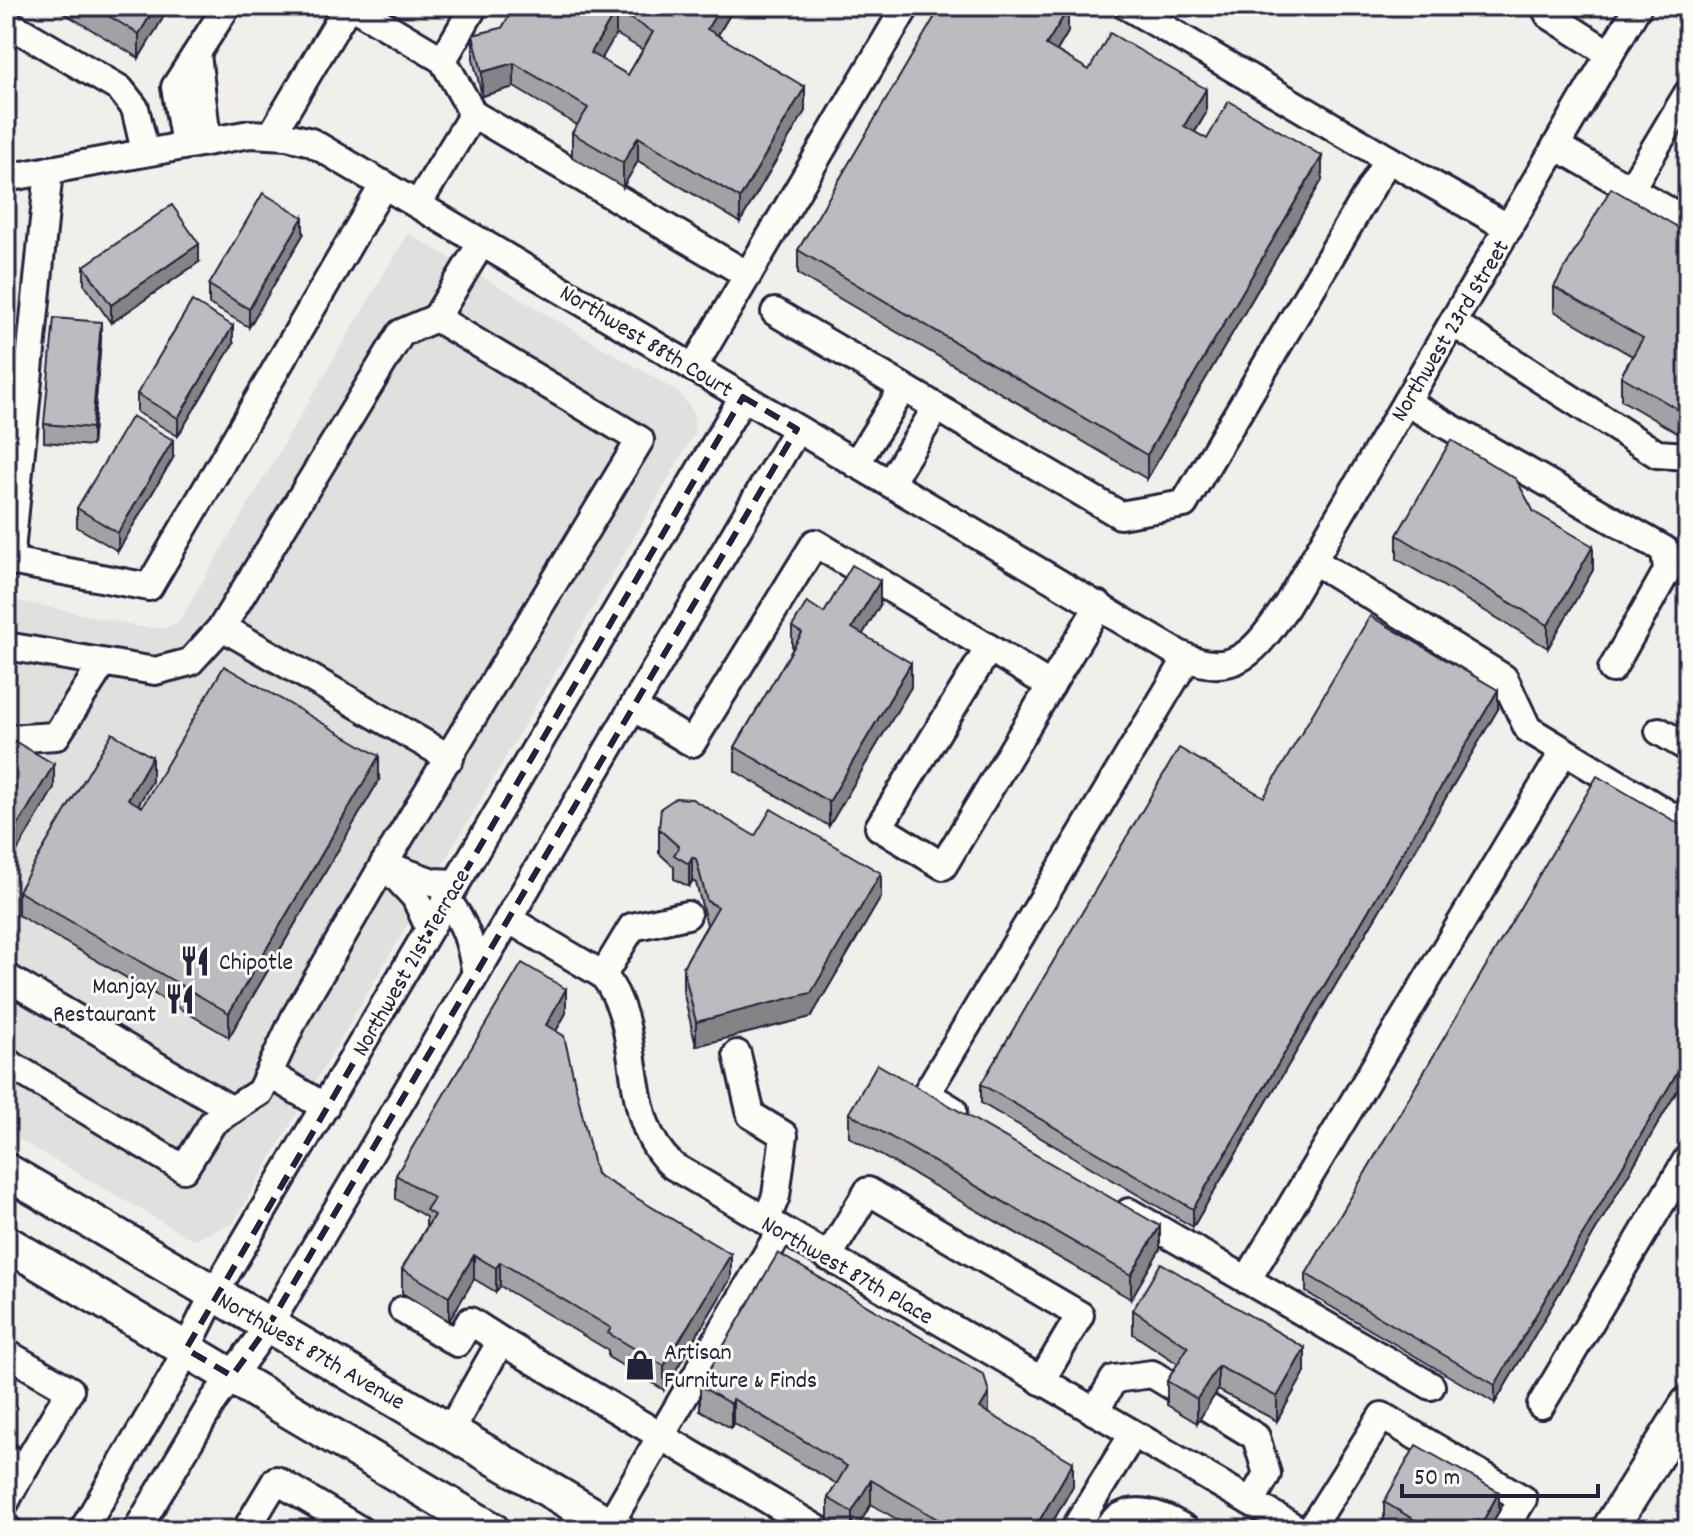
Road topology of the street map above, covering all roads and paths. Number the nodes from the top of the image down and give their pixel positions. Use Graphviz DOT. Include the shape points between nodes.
graph roads {
  1 [pos="227,6"];
  2 [pos="350,6"];
  3 [pos="474,6"];
  4 [pos="906,6"];
  5 [pos="1127,6"];
  6 [pos="1544,6"];
  7 [pos="1638,6"];
  8 [pos="6,22"];
  9 [pos="1610,54"];
  10 [pos="443,60"];
  11 [pos="1688,93"];
  12 [pos="473,114"];
  13 [pos="272,134"];
  14 [pos="196,142"];
  15 [pos="1556,146"];
  16 [pos="145,151"];
  17 [pos="1388,159"];
  18 [pos="49,170"];
  19 [pos="6,178"];
  20 [pos="384,184"];
  21 [pos="1631,188"];
  22 [pos="418,204"];
  23 [pos="1688,222"];
  24 [pos="1509,228"];
  25 [pos="482,242"];
  26 [pos="748,275"];
  27 [pos="775,312"];
  28 [pos="436,318"];
  29 [pos="1453,323"];
  30 [pos="693,368"];
  31 [pos="903,388"];
  32 [pos="743,397"];
  33 [pos="1406,402"];
  34 [pos="936,408"];
  35 [pos="797,429"];
  36 [pos="1688,456"];
  37 [pos="856,464"];
  38 [pos="890,483"];
  39 [pos="1314,561"];
  40 [pos="1099,605"];
  41 [pos="222,627"];
  42 [pos="6,646"];
  43 [pos="989,648"];
  44 [pos="1254,649"];
  45 [pos="1187,658"];
  46 [pos="103,663"];
  47 [pos="1612,669"];
  48 [pos="1051,686"];
  49 [pos="633,707"];
  50 [pos="1659,731"];
  51 [pos="6,739"];
  52 [pos="1688,748"];
  53 [pos="1564,751"];
  54 [pos="450,758"];
  55 [pos="1688,826"];
  56 [pos="384,864"];
  57 [pos="451,891"];
  58 [pos="687,915"];
  59 [pos="508,919"];
  60 [pos="429,928"];
  61 [pos="476,974"];
  62 [pos="603,975"];
  63 [pos="6,977"];
  64 [pos="737,1054"];
  65 [pos="6,1062"];
  66 [pos="271,1075"];
  67 [pos="325,1107"];
  68 [pos="232,1110"];
  69 [pos="979,1125"];
  70 [pos="1688,1158"];
  71 [pos="6,1171"];
  72 [pos="1113,1203"];
  73 [pos="773,1226"];
  74 [pos="6,1243"];
  75 [pos="828,1257"];
  76 [pos="1247,1280"];
  77 [pos="214,1294"];
  78 [pos="403,1310"];
  79 [pos="269,1325"];
  80 [pos="501,1341"];
  81 [pos="186,1349"];
  82 [pos="6,1353"];
  83 [pos="232,1376"];
  84 [pos="1041,1381"];
  85 [pos="1431,1386"];
  86 [pos="1177,1389"];
  87 [pos="1688,1404"];
  88 [pos="1541,1405"];
  89 [pos="1207,1407"];
  90 [pos="1095,1412"];
  91 [pos="450,1431"];
  92 [pos="1133,1434"];
  93 [pos="661,1436"];
  94 [pos="6,1455"];
  95 [pos="11,1492"];
  96 [pos="1251,1502"];
  97 [pos="613,1527"];
  98 [pos="83,1530"];
  99 [pos="137,1530"];
  100 [pos="246,1530"];
  101 [pos="360,1530"];
  102 [pos="492,1530"];
  103 [pos="819,1530"];
  104 [pos="1074,1530"];
  105 [pos="1105,1530"];
  106 [pos="1187,1530"];
  107 [pos="1299,1530"];
  108 [pos="1310,1530"];
  109 [pos="1504,1530"];
  110 [pos="1609,1530"];
  1 -- 14 [label="street" via="197,54"];
  2 -- 10 [label="street"];
  2 -- 13 [label="street"];
  3 -- 10 [label="street"];
  4 -- 26 [label="street"];
  5 -- 17 [label="street"];
  6 -- 9 [label="street" via="1549,15"];
  7 -- 9 [label="street, Northwest 23rd Street"];
  8 -- 16 [label="street" via="120,89 135,108"];
  9 -- 15 [label="street, Northwest 23rd Street"];
  10 -- 12 [label="street"];
  11 -- 21 [label="street"];
  12 -- 22 [label="street"];
  12 -- 26 [label="street"];
  13 -- 14 [label="street, Northwest 88th Court"];
  13 -- 20 [label="street, Northwest 88th Court" via="311,142"];
  14 -- 16 [label="street, Northwest 88th Court"];
  15 -- 21 [label="street"];
  15 -- 24 [label="street, Northwest 23rd Street"];
  16 -- 18 [label="street, Northwest 88th Court"];
  17 -- 24 [label="street"];
  17 -- 34 [label="street" via="1184,504 1120,515"];
  18 -- 19 [label="street, Northwest 88th Court"];
  18 -- 20 [label="street" via="10,561 149,587"];
  20 -- 22 [label="street, Northwest 88th Court"];
  21 -- 23 [label="street"];
  22 -- 25 [label="street, Northwest 88th Court"];
  24 -- 29 [label="street, Northwest 23rd Street"];
  25 -- 28 [label="street"];
  25 -- 30 [label="street, Northwest 88th Court"];
  26 -- 30 [label="street"];
  27 -- 31 [label="street"];
  28 -- 41 [label="street" via="401,333"];
  28 -- 54 [label="street" via="640,440"];
  29 -- 33 [label="street, Northwest 23rd Street"];
  29 -- 36 [label="street" via="1657,454"];
  30 -- 32 [label="street, Northwest 88th Court"];
  31 -- 34 [label="street"];
  31 -- 37 [label="street"];
  32 -- 35 [label="street, Northwest 88th Court"];
  32 -- 57 [label="street, Northwest 21st Terrace"];
  33 -- 39 [label="street, Northwest 23rd Street"];
  33 -- 47 [label="street" via="1665,550 1667,571"];
  34 -- 38 [label="street"];
  35 -- 37 [label="street, Northwest 88th Court"];
  35 -- 49 [label="street"];
  37 -- 38 [label="street, Northwest 88th Court"];
  38 -- 40 [label="street, Northwest 88th Court"];
  39 -- 44 [label="street, Northwest 23rd Street"];
  39 -- 53 [label="street" via="1504,678 1528,729"];
  40 -- 45 [label="street, Northwest 88th Court"];
  40 -- 48 [label="street"];
  41 -- 46 [label="street" via="190,662 155,671"];
  41 -- 54 [label="street"];
  42 -- 46 [label="street"];
  43 -- 48 [label="street"];
  43 -- 48 [label="street" via="879,827 943,866"];
  43 -- 49 [label="street" via="815,543 692,743"];
  44 -- 45 [label="street, Northwest 88th Court" via="1225,665"];
  45 -- 69 [label="street" via="926,1094"];
  46 -- 51 [label="street" via="56,736"];
  49 -- 59 [label="street"];
  50 -- 52 [label="street"];
  53 -- 55 [label="street"];
  53 -- 76 [label="street"];
  54 -- 56 [label="street"];
  56 -- 57 [label="street"];
  56 -- 60 [label="street" via="415,897"];
  56 -- 66 [label="street" via="295,1017"];
  57 -- 60 [label="street, Northwest 21st Terrace"];
  57 -- 61 [label="street" via="470,935"];
  58 -- 62 [label="street" via="632,927"];
  59 -- 61 [label="street"];
  59 -- 62 [label="street"];
  60 -- 67 [label="street, Northwest 21st Terrace"];
  61 -- 79 [label="street"];
  62 -- 73 [label="street, Northwest 87th Place" via="620,1003 644,1123 656,1148 680,1171"];
  63 -- 68 [label="street"];
  64 -- 73 [label="street" via="751,1115 784,1135"];
  65 -- 68 [label="street" via="184,1169 213,1122"];
  66 -- 67 [label="street"];
  66 -- 68 [label="street" via="260,1092"];
  67 -- 77 [label="street, Northwest 21st Terrace"];
  70 -- 88 [label="street"];
  71 -- 77 [label="main road, Northwest 87th Avenue"];
  72 -- 76 [label="street"];
  73 -- 75 [label="street, Northwest 87th Place"];
  73 -- 93 [label="street"];
  74 -- 81 [label="main road"];
  75 -- 84 [label="street, Northwest 87th Place"];
  75 -- 84 [label="street" via="868,1191 1080,1315"];
  76 -- 85 [label="street"];
  77 -- 79 [label="main road, Northwest 87th Avenue"];
  77 -- 81 [label="street, Northwest 21st Terrace"];
  78 -- 80 [label="street" via="457,1343 470,1321"];
  79 -- 83 [label="street"];
  79 -- 91 [label="main road, Northwest 87th Avenue"];
  80 -- 91 [label="street"];
  80 -- 93 [label="street"];
  81 -- 83 [label="main road"];
  81 -- 98 [label="street, Northwest 21st Terrace"];
  82 -- 95 [label="street" via="70,1390"];
  83 -- 99 [label="street"];
  83 -- 102 [label="main road"];
  84 -- 90 [label="street, Northwest 87th Place"];
  86 -- 90 [label="street" via="1152,1374 1114,1379"];
  87 -- 110 [label="main road"];
  89 -- 96 [label="street" via="1256,1437 1267,1474"];
  90 -- 92 [label="street, Northwest 87th Place"];
  91 -- 97 [label="main road, Northwest 87th Avenue"];
  92 -- 96 [label="street, Northwest 87th Place"];
  92 -- 104 [label="street"];
  93 -- 97 [label="street"];
  93 -- 103 [label="street"];
  94 -- 95 [label="street"];
  96 -- 107 [label="street, Northwest 87th Place"];
  100 -- 101 [label="street" via="276,1480"];
  105 -- 106 [label="street" via="1124,1515 1142,1511 1160,1514"];
  108 -- 109 [label="street" via="1382,1416 1523,1499"];
}
